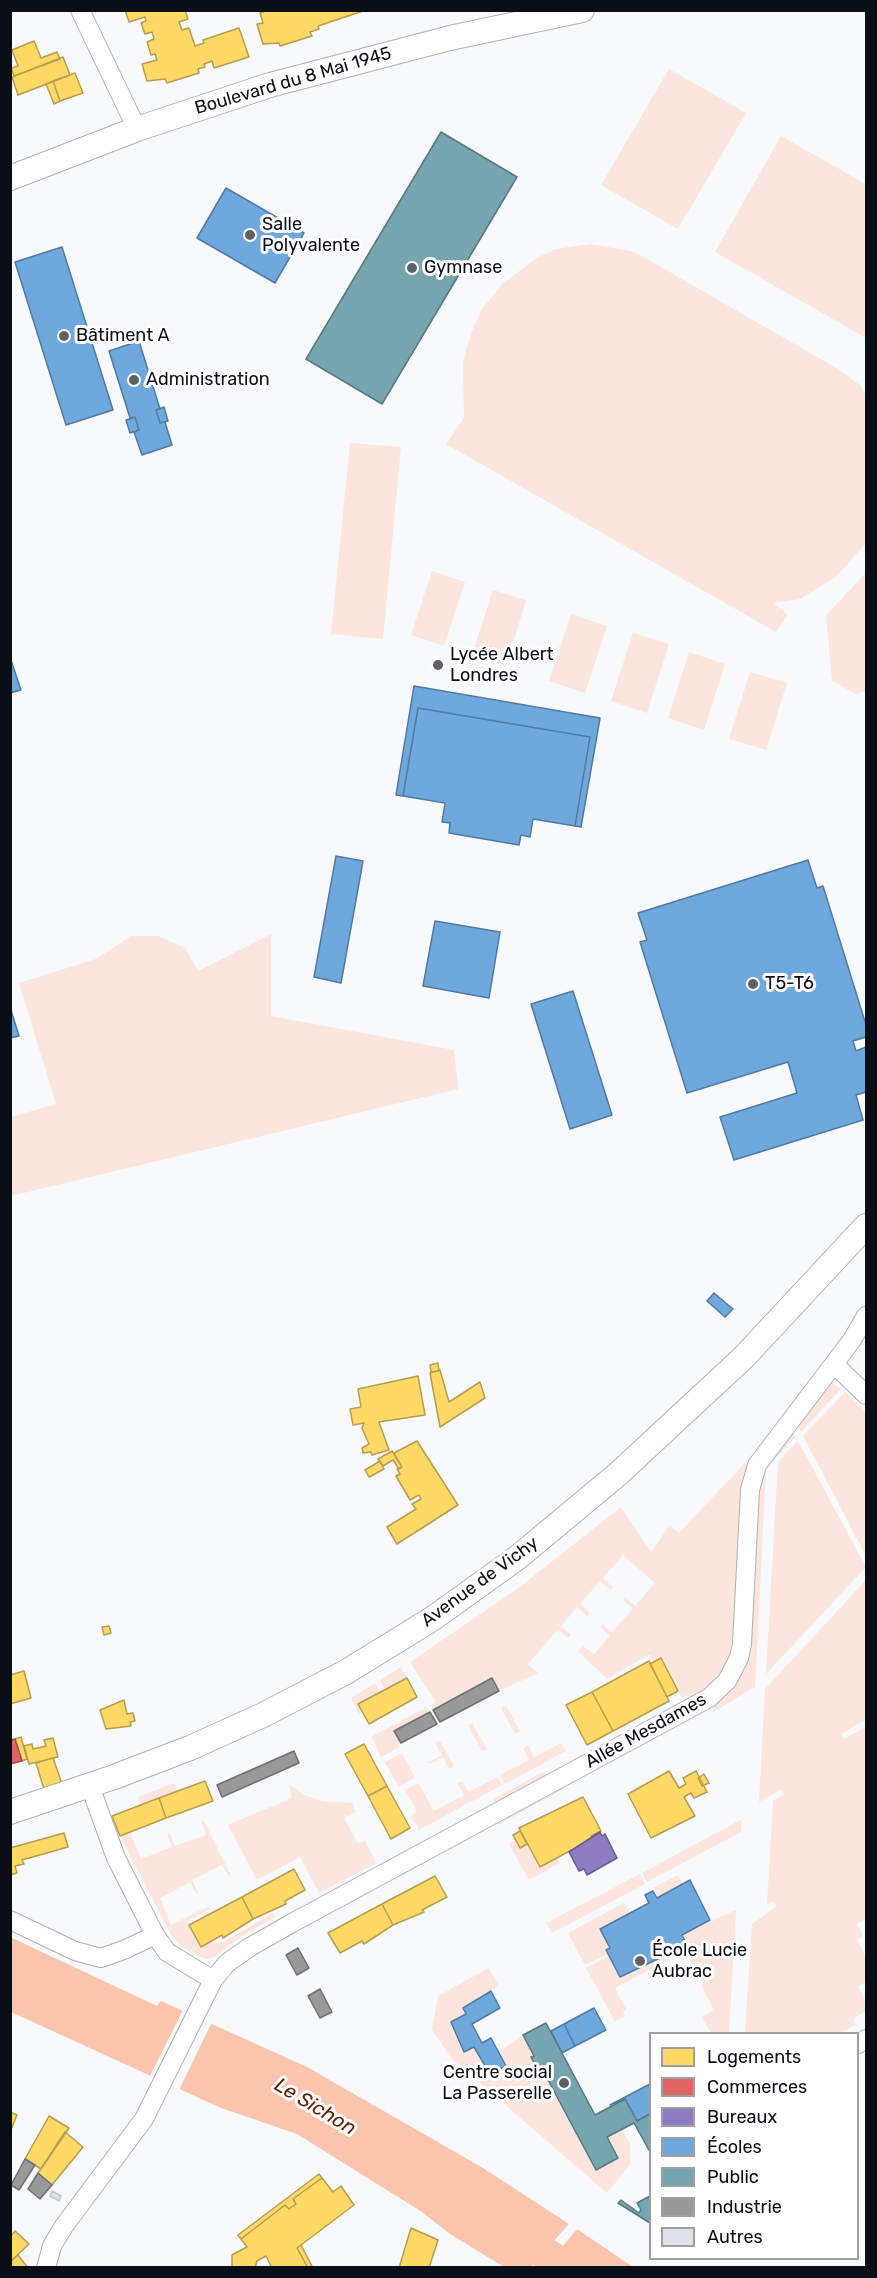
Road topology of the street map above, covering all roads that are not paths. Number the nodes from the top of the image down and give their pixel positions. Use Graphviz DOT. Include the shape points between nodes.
graph roads {
  1 [pos="80,10"];
  2 [pos="582,10"];
  3 [pos="138,129"];
  4 [pos="10,178"];
  5 [pos="867,1226"];
  6 [pos="867,1316"];
  7 [pos="834,1364"];
  8 [pos="867,1395"];
  9 [pos="90,1786"];
  10 [pos="10,1812"];
  11 [pos="10,1920"];
  12 [pos="155,1935"];
  13 [pos="213,1980"];
  14 [pos="46,2268"];
  1 -- 3 [label="street"];
  2 -- 3 [label="main road, Boulevard du 8 Mai 1945" via="450,38 304,76"];
  3 -- 4 [label="main road, Boulevard du 8 Mai 1945"];
  5 -- 9 [label="main road, Avenue de Vichy" via="744,1357 618,1474 517,1558 432,1619 346,1672 190,1748"];
  6 -- 7 [label="street, Allée Mesdames"];
  7 -- 8 [label="street"];
  7 -- 13 [label="street, Allée Mesdames" via="757,1465 750,1490 741,1651 735,1669 718,1691 250,1947 227,1963"];
  9 -- 10 [label="main road, Avenue de Vichy"];
  9 -- 12 [label="street" via="116,1858"];
  11 -- 12 [label="street" via="75,1951 100,1958"];
  12 -- 13 [label="street" via="167,1952"];
  13 -- 14 [label="street, Allée Mesdames" via="144,2119 64,2226 52,2246"];
}
